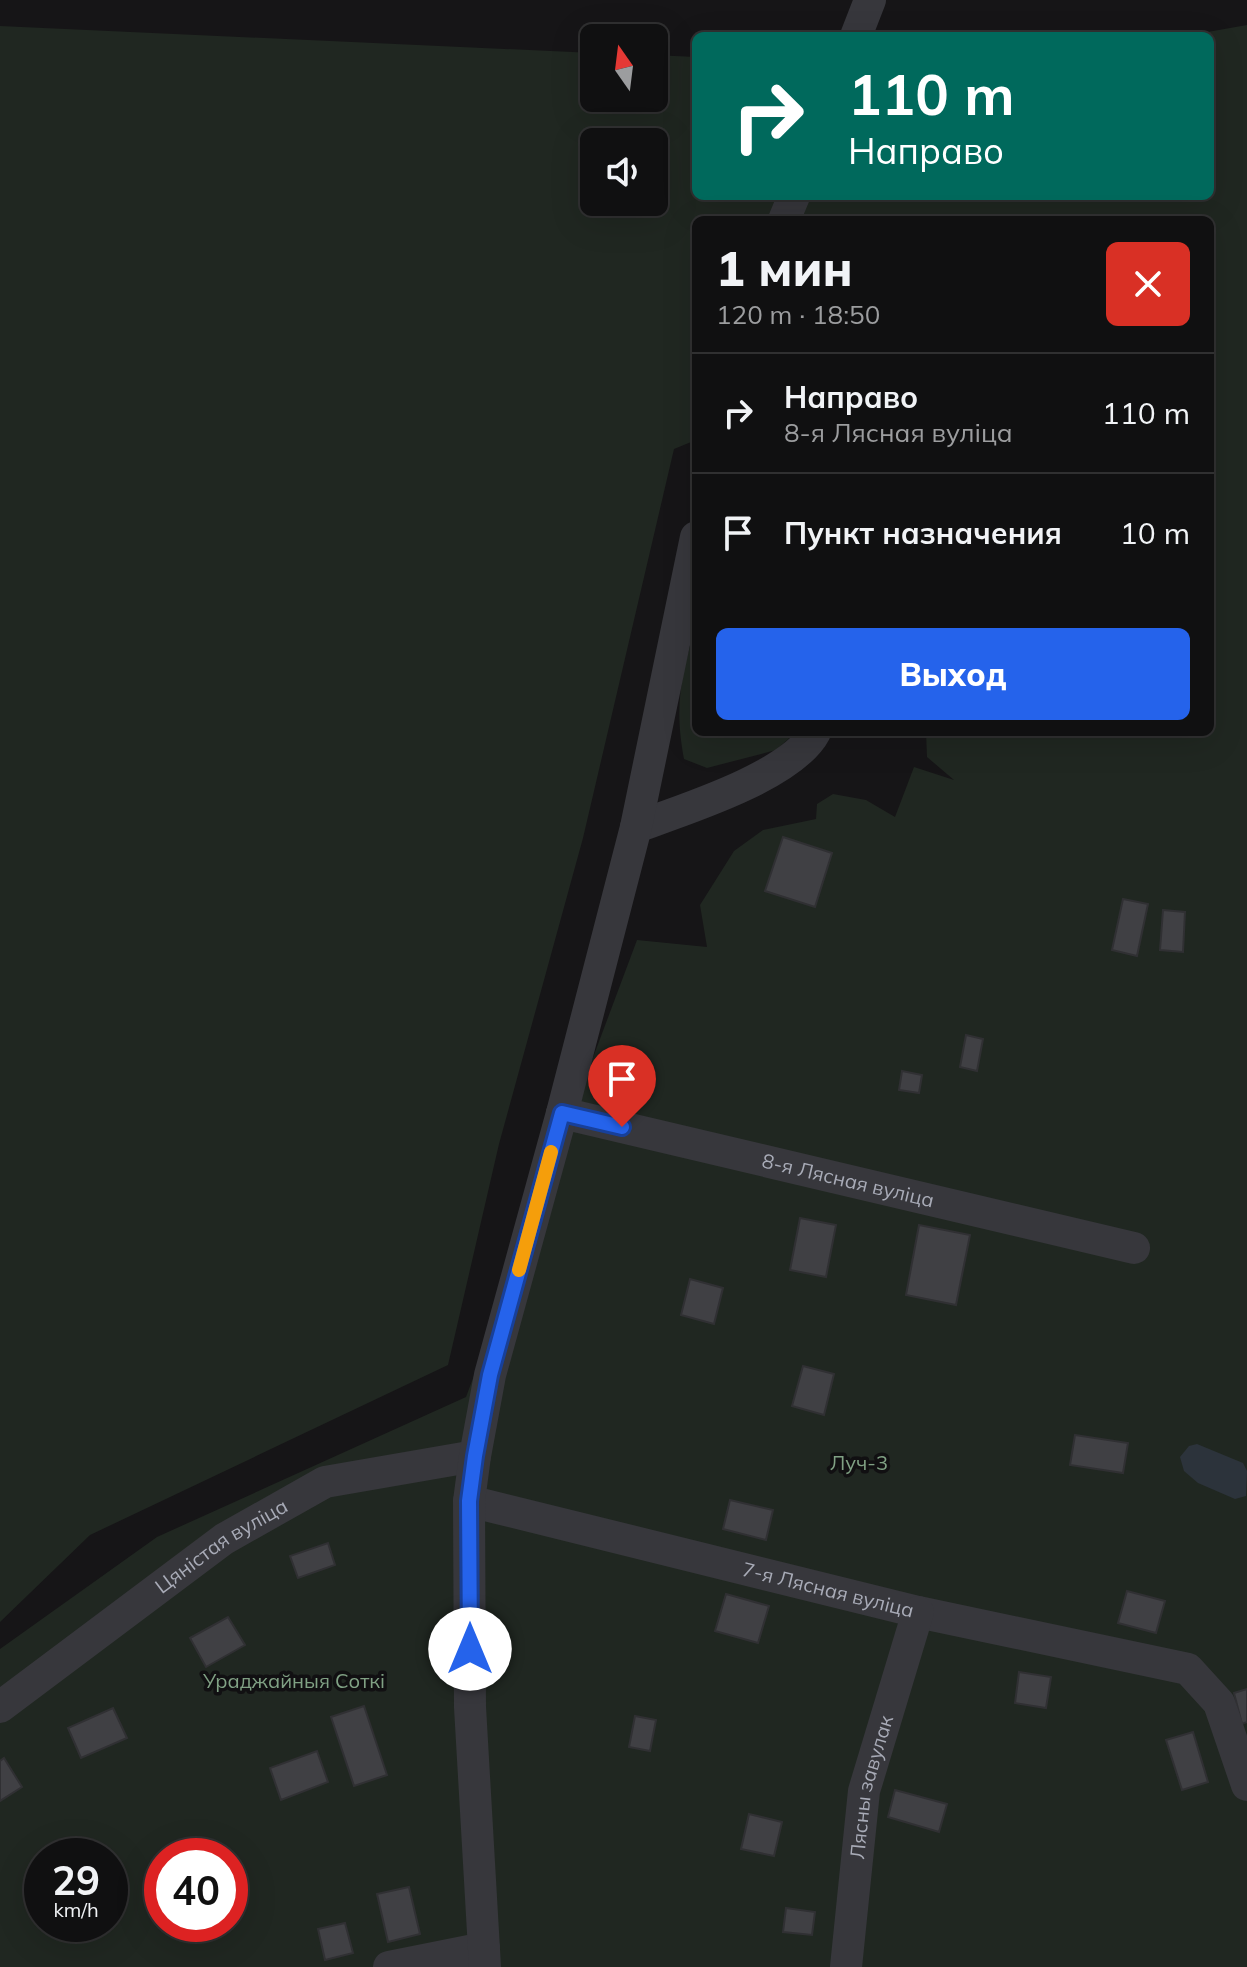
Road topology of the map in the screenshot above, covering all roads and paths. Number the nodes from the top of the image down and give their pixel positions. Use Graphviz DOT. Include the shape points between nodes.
graph roads {
  1 [pos="870,0"];
  2 [pos="858,32"];
  3 [pos="692,556"];
  4 [pos="813,736"];
  5 [pos="636,827"];
  6 [pos="562,1113"];
  7 [pos="1134,1248"];
  8 [pos="475,1456"];
  9 [pos="469,1501"];
  10 [pos="918,1612"];
  11 [pos="0,1707"];
  12 [pos="1247,1785"];
  13 [pos="485,1957"];
  14 [pos="389,1967"];
  15 [pos="846,1967"];
  1 -- 2 [label="street"];
  3 -- 5 [label="street"];
  4 -- 5 [label="street" via="772,771"];
  5 -- 6 [label="street"];
  6 -- 7 [label="street, 8-я Лясная вуліца"];
  6 -- 8 [label="street" via="490,1375"];
  8 -- 9 [label="street"];
  8 -- 11 [label="street, Цяністая вуліца" via="325,1482 224,1539"];
  9 -- 10 [label="street, 7-я Лясная вуліца"];
  9 -- 13 [label="street" via="470,1707"];
  10 -- 12 [label="street, 7-я Лясная вуліца" via="1188,1669 1219,1703"];
  10 -- 15 [label="street, Лясны завулак" via="864,1791"];
  13 -- 14 [label="street"];
}
